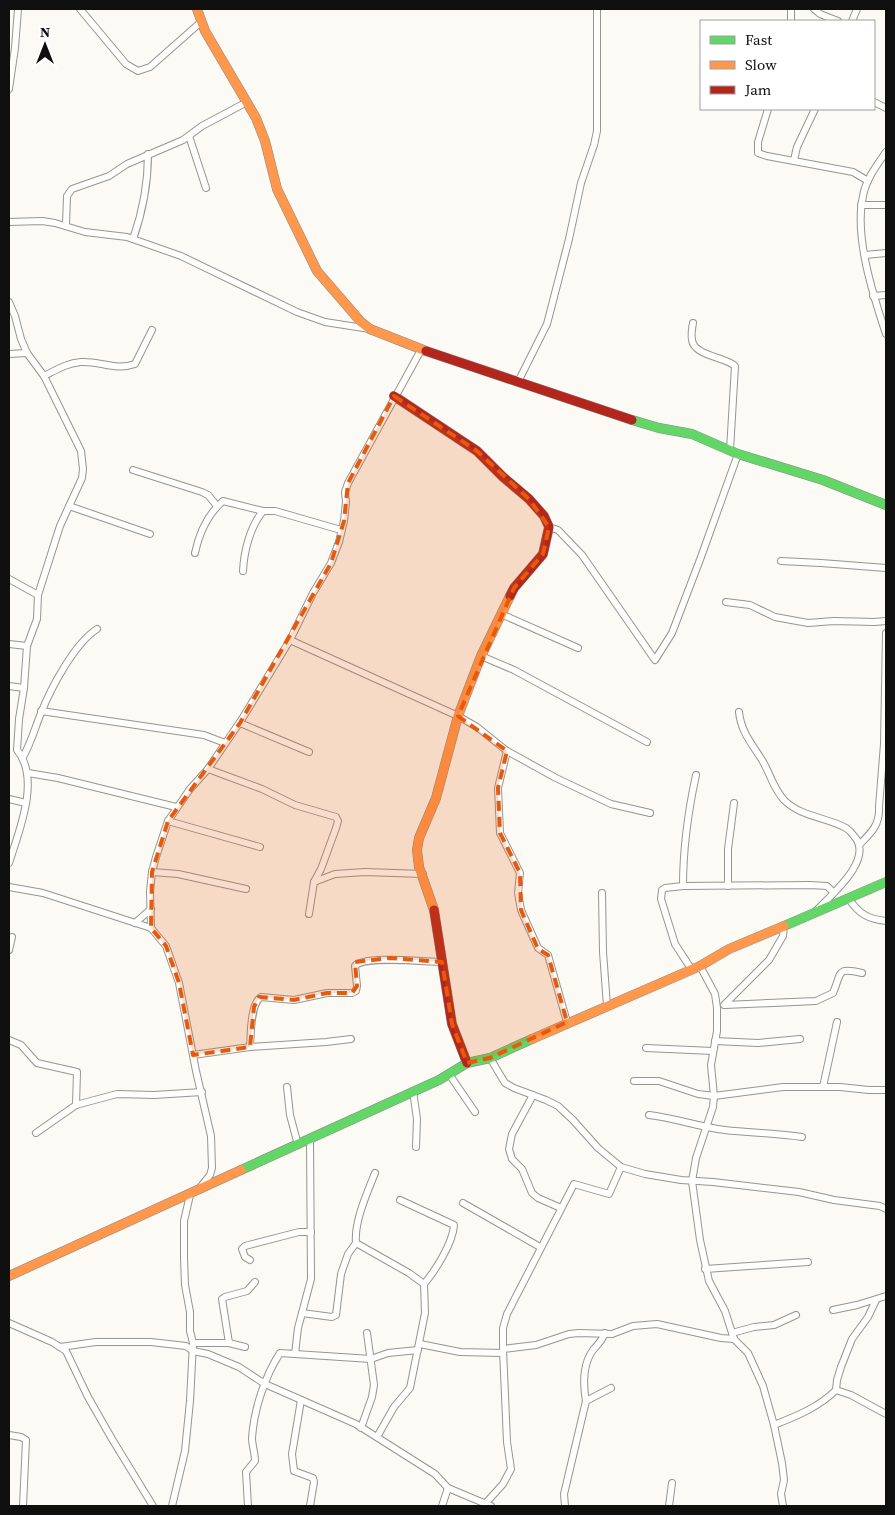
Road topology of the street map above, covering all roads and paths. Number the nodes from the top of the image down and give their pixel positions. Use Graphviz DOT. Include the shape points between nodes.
graph roads {
  1 [pos="18,9"];
  2 [pos="80,9"];
  3 [pos="198,9"];
  4 [pos="597,9"];
  5 [pos="814,9"];
  6 [pos="835,20"];
  7 [pos="201,22"];
  8 [pos="9,89"];
  9 [pos="247,102"];
  10 [pos="768,110"];
  11 [pos="815,110"];
  12 [pos="189,136"];
  13 [pos="886,152"];
  14 [pos="148,154"];
  15 [pos="794,160"];
  16 [pos="868,181"];
  17 [pos="206,188"];
  18 [pos="861,205"];
  19 [pos="886,205"];
  20 [pos="9,222"];
  21 [pos="66,224"];
  22 [pos="133,239"];
  23 [pos="886,253"];
  24 [pos="866,255"];
  25 [pos="886,294"];
  26 [pos="873,296"];
  27 [pos="9,302"];
  28 [pos="693,323"];
  29 [pos="370,329"];
  30 [pos="152,330"];
  31 [pos="886,334"];
  32 [pos="421,350"];
  33 [pos="27,353"];
  34 [pos="9,354"];
  35 [pos="44,376"];
  36 [pos="518,382"];
  37 [pos="394,396"];
  38 [pos="734,452"];
  39 [pos="133,470"];
  40 [pos="886,505"];
  41 [pos="69,506"];
  42 [pos="217,506"];
  43 [pos="263,511"];
  44 [pos="549,527"];
  45 [pos="341,530"];
  46 [pos="150,534"];
  47 [pos="195,553"];
  48 [pos="781,561"];
  49 [pos="886,568"];
  50 [pos="243,571"];
  51 [pos="9,579"];
  52 [pos="38,595"];
  53 [pos="726,602"];
  54 [pos="502,614"];
  55 [pos="886,620"];
  56 [pos="97,629"];
  57 [pos="886,633"];
  58 [pos="290,640"];
  59 [pos="9,644"];
  60 [pos="27,646"];
  61 [pos="578,648"];
  62 [pos="481,656"];
  63 [pos="9,686"];
  64 [pos="24,688"];
  65 [pos="41,711"];
  66 [pos="739,712"];
  67 [pos="458,716"];
  68 [pos="240,722"];
  69 [pos="647,742"];
  70 [pos="225,743"];
  71 [pos="9,748"];
  72 [pos="17,750"];
  73 [pos="507,751"];
  74 [pos="310,752"];
  75 [pos="23,757"];
  76 [pos="208,769"];
  77 [pos="28,773"];
  78 [pos="696,775"];
  79 [pos="9,799"];
  80 [pos="26,803"];
  81 [pos="734,803"];
  82 [pos="176,807"];
  83 [pos="650,813"];
  84 [pos="168,821"];
  85 [pos="859,845"];
  86 [pos="260,847"];
  87 [pos="9,863"];
  88 [pos="152,872"];
  89 [pos="423,874"];
  90 [pos="314,882"];
  91 [pos="886,882"];
  92 [pos="683,886"];
  93 [pos="728,886"];
  94 [pos="9,887"];
  95 [pos="246,889"];
  96 [pos="834,892"];
  97 [pos="602,893"];
  98 [pos="849,899"];
  99 [pos="151,909"];
  100 [pos="814,913"];
  101 [pos="309,914"];
  102 [pos="886,921"];
  103 [pos="136,923"];
  104 [pos="784,926"];
  105 [pos="151,928"];
  106 [pos="12,937"];
  107 [pos="9,950"];
  108 [pos="442,962"];
  109 [pos="696,968"];
  110 [pos="862,973"];
  111 [pos="725,1005"];
  112 [pos="607,1006"];
  113 [pos="717,1008"];
  114 [pos="566,1022"];
  115 [pos="837,1022"];
  116 [pos="351,1039"];
  117 [pos="800,1039"];
  118 [pos="9,1040"];
  119 [pos="715,1041"];
  120 [pos="250,1047"];
  121 [pos="646,1048"];
  122 [pos="713,1051"];
  123 [pos="193,1055"];
  124 [pos="490,1058"];
  125 [pos="467,1063"];
  126 [pos="449,1074"];
  127 [pos="634,1081"];
  128 [pos="287,1087"];
  129 [pos="823,1087"];
  130 [pos="886,1090"];
  131 [pos="412,1091"];
  132 [pos="202,1092"];
  133 [pos="533,1095"];
  134 [pos="714,1096"];
  135 [pos="76,1105"];
  136 [pos="475,1112"];
  137 [pos="649,1115"];
  138 [pos="706,1128"];
  139 [pos="36,1132"];
  140 [pos="802,1137"];
  141 [pos="310,1139"];
  142 [pos="298,1145"];
  143 [pos="416,1147"];
  144 [pos="621,1167"];
  145 [pos="375,1173"];
  146 [pos="692,1182"];
  147 [pos="194,1193"];
  148 [pos="400,1200"];
  149 [pos="463,1203"];
  150 [pos="561,1208"];
  151 [pos="886,1209"];
  152 [pos="311,1232"];
  153 [pos="356,1243"];
  154 [pos="540,1247"];
  155 [pos="250,1260"];
  156 [pos="808,1262"];
  157 [pos="705,1269"];
  158 [pos="9,1275"];
  159 [pos="255,1282"];
  160 [pos="424,1284"];
  161 [pos="886,1296"];
  162 [pos="876,1300"];
  163 [pos="833,1310"];
  164 [pos="302,1313"];
  165 [pos="796,1315"];
  166 [pos="9,1323"];
  167 [pos="367,1333"];
  168 [pos="605,1333"];
  169 [pos="733,1336"];
  170 [pos="193,1343"];
  171 [pos="229,1344"];
  172 [pos="60,1347"];
  173 [pos="245,1347"];
  174 [pos="419,1347"];
  175 [pos="193,1351"];
  176 [pos="503,1351"];
  177 [pos="295,1354"];
  178 [pos="371,1359"];
  179 [pos="265,1384"];
  180 [pos="611,1388"];
  181 [pos="836,1390"];
  182 [pos="301,1400"];
  183 [pos="586,1401"];
  184 [pos="886,1414"];
  185 [pos="774,1425"];
  186 [pos="361,1428"];
  187 [pos="9,1435"];
  188 [pos="377,1436"];
  189 [pos="672,1483"];
  190 [pos="448,1488"];
  191 [pos="488,1505"];
  192 [pos="23,1506"];
  193 [pos="153,1506"];
  194 [pos="172,1506"];
  195 [pos="248,1506"];
  196 [pos="310,1506"];
  197 [pos="442,1506"];
  198 [pos="565,1506"];
  199 [pos="669,1506"];
  200 [pos="783,1506"];
  1 -- 8 [label="street"];
  2 -- 7 [label="street" via="126,64 138,71 150,66"];
  3 -- 7 [label="street"];
  4 -- 36 [label="street" via="597,131 547,324"];
  5 -- 6 [label="street"];
  7 -- 9 [label="street"];
  9 -- 12 [label="street"];
  9 -- 29 [label="street" via="265,141 279,194 317,270"];
  10 -- 15 [label="street" via="758,153"];
  11 -- 15 [label="street"];
  12 -- 14 [label="street"];
  12 -- 17 [label="street"];
  13 -- 16 [label="street"];
  14 -- 21 [label="street" via="109,176 72,189 67,196"];
  14 -- 22 [label="street" via="146,193"];
  15 -- 16 [label="street" via="853,172"];
  16 -- 18 [label="street"];
  18 -- 19 [label="street"];
  18 -- 24 [label="street" via="861,231"];
  20 -- 21 [label="street"];
  21 -- 22 [label="street" via="85,232"];
  22 -- 29 [label="street" via="181,256 298,312 325,322"];
  23 -- 24 [label="street"];
  24 -- 26 [label="street"];
  25 -- 26 [label="street"];
  26 -- 31 [label="street"];
  27 -- 33 [label="street"];
  28 -- 38 [label="street" via="694,344 709,355 735,366 730,445"];
  29 -- 32 [label="street"];
  30 -- 35 [label="street" via="136,364 118,368 81,362"];
  32 -- 36 [label="street"];
  32 -- 37 [label="street"];
  33 -- 34 [label="street"];
  33 -- 35 [label="street"];
  35 -- 41 [label="street" via="81,451 82,478"];
  36 -- 38 [label="street" via="659,428 692,434"];
  37 -- 44 [label="street" via="477,451 529,500 544,516"];
  37 -- 45 [label="street" via="348,483"];
  38 -- 40 [label="street" via="823,480"];
  38 -- 44 [label="street" via="711,530 672,632 655,660 582,555 558,530"];
  39 -- 42 [label="street" via="202,492"];
  41 -- 46 [label="street"];
  41 -- 52 [label="street"];
  42 -- 43 [label="street" via="223,501"];
  42 -- 47 [label="street" via="206,522"];
  43 -- 45 [label="street" via="275,511"];
  43 -- 50 [label="street" via="248,543"];
  44 -- 54 [label="street" via="542,554 514,588"];
  45 -- 58 [label="street" via="331,563"];
  48 -- 49 [label="street"];
  51 -- 52 [label="street"];
  52 -- 60 [label="street" via="37,619"];
  53 -- 55 [label="street" via="750,605 775,617 808,623"];
  54 -- 61 [label="street"];
  54 -- 62 [label="street"];
  56 -- 65 [label="street" via="88,635 62,671"];
  57 -- 85 [label="street" via="879,816 872,832"];
  58 -- 67 [label="street"];
  58 -- 68 [label="street"];
  59 -- 60 [label="street"];
  60 -- 64 [label="street"];
  62 -- 67 [label="street"];
  62 -- 69 [label="street" via="514,670"];
  63 -- 64 [label="street"];
  64 -- 72 [label="street"];
  65 -- 70 [label="street" via="204,735"];
  65 -- 75 [label="street" via="30,746"];
  66 -- 85 [label="street" via="743,732 784,800 808,815 847,828"];
  67 -- 73 [label="street"];
  67 -- 89 [label="street" via="436,798 419,838 418,858"];
  68 -- 70 [label="street"];
  68 -- 74 [label="street"];
  70 -- 76 [label="street"];
  71 -- 72 [label="street"];
  72 -- 75 [label="street"];
  73 -- 83 [label="street" via="611,804"];
  73 -- 114 [label="street" via="498,788 500,833 520,873 518,893 521,910 538,948 548,955"];
  75 -- 77 [label="street"];
  76 -- 82 [label="street"];
  76 -- 90 [label="street" via="296,805 336,817 336,828 322,869"];
  77 -- 80 [label="street"];
  77 -- 82 [label="street"];
  78 -- 92 [label="street" via="683,858"];
  79 -- 80 [label="street"];
  80 -- 87 [label="street"];
  81 -- 93 [label="street" via="728,849"];
  82 -- 84 [label="street"];
  84 -- 86 [label="street"];
  84 -- 88 [label="street"];
  85 -- 96 [label="street" via="857,863"];
  88 -- 95 [label="street" via="178,874"];
  88 -- 99 [label="street"];
  89 -- 90 [label="street" via="345,873"];
  89 -- 108 [label="street" via="434,906"];
  90 -- 101 [label="street"];
  91 -- 98 [label="street"];
  92 -- 93 [label="street"];
  92 -- 109 [label="street" via="665,888 660,893 675,944"];
  93 -- 96 [label="street" via="821,885"];
  94 -- 103 [label="street" via="43,893"];
  96 -- 100 [label="street"];
  97 -- 112 [label="street"];
  98 -- 100 [label="street"];
  98 -- 102 [label="street" via="864,915"];
  99 -- 103 [label="street"];
  99 -- 105 [label="street"];
  100 -- 104 [label="street"];
  103 -- 105 [label="street"];
  104 -- 109 [label="street" via="729,949"];
  104 -- 111 [label="street" via="783,936 769,960"];
  105 -- 123 [label="street" via="166,946 179,983"];
  106 -- 107 [label="street"];
  108 -- 120 [label="street" via="390,958 362,962 355,966 357,986 352,993 327,993 294,1000 261,997 254,1007"];
  108 -- 125 [label="street" via="452,1024"];
  109 -- 112 [label="street"];
  109 -- 113 [label="street" via="715,994"];
  110 -- 111 [label="street" via="843,971 833,993 816,1000"];
  111 -- 113 [label="street"];
  112 -- 114 [label="street"];
  113 -- 119 [label="street"];
  114 -- 124 [label="street"];
  115 -- 129 [label="street"];
  116 -- 120 [label="street"];
  117 -- 119 [label="street" via="758,1043"];
  118 -- 135 [label="street" via="22,1045 37,1063 77,1072"];
  119 -- 122 [label="street"];
  120 -- 123 [label="street"];
  121 -- 122 [label="street"];
  122 -- 134 [label="street"];
  123 -- 132 [label="street"];
  124 -- 125 [label="street"];
  124 -- 133 [label="street" via="505,1083"];
  125 -- 126 [label="street"];
  126 -- 131 [label="street"];
  126 -- 136 [label="street"];
  127 -- 134 [label="street" via="659,1081"];
  128 -- 142 [label="street"];
  129 -- 130 [label="street"];
  129 -- 134 [label="street" via="768,1088"];
  131 -- 141 [label="street"];
  131 -- 143 [label="street" via="417,1122"];
  132 -- 135 [label="street" via="117,1094"];
  132 -- 147 [label="street" via="212,1136 212,1168"];
  133 -- 144 [label="street" via="558,1106"];
  133 -- 150 [label="street" via="512,1134 508,1149 522,1169 532,1193"];
  134 -- 138 [label="street"];
  135 -- 139 [label="street"];
  137 -- 138 [label="street"];
  138 -- 140 [label="street"];
  138 -- 146 [label="street" via="694,1164"];
  141 -- 142 [label="street"];
  141 -- 152 [label="street"];
  142 -- 147 [label="street"];
  144 -- 146 [label="street"];
  144 -- 150 [label="street" via="609,1194 574,1184"];
  145 -- 153 [label="street" via="364,1201"];
  146 -- 151 [label="street" via="799,1192"];
  146 -- 157 [label="street"];
  147 -- 158 [label="street"];
  147 -- 170 [label="street" via="184,1221 185,1285"];
  148 -- 160 [label="street" via="454,1225 436,1268"];
  149 -- 154 [label="street"];
  150 -- 154 [label="street"];
  152 -- 155 [label="street" via="245,1246 242,1249 245,1258"];
  152 -- 164 [label="street" via="311,1279"];
  153 -- 160 [label="street"];
  153 -- 164 [label="street" via="341,1274 336,1315"];
  154 -- 176 [label="street" via="507,1314"];
  156 -- 157 [label="street"];
  157 -- 169 [label="street"];
  159 -- 171 [label="street" via="247,1291 222,1299"];
  160 -- 174 [label="street" via="425,1314"];
  161 -- 162 [label="street"];
  162 -- 163 [label="street"];
  162 -- 181 [label="street" via="852,1339"];
  164 -- 177 [label="street"];
  165 -- 169 [label="street" via="774,1326 754,1327"];
  166 -- 172 [label="street"];
  167 -- 178 [label="street"];
  168 -- 169 [label="street" via="657,1324 721,1338"];
  168 -- 176 [label="street" via="568,1334 536,1346"];
  168 -- 183 [label="street" via="589,1357 585,1371"];
  169 -- 185 [label="street" via="748,1353 763,1386"];
  170 -- 171 [label="street"];
  170 -- 175 [label="street"];
  171 -- 173 [label="street"];
  172 -- 175 [label="street" via="128,1341 186,1346"];
  172 -- 193 [label="street" via="66,1351 88,1397"];
  174 -- 176 [label="street" via="460,1352"];
  174 -- 178 [label="street"];
  174 -- 188 [label="street" via="410,1388"];
  175 -- 179 [label="street" via="239,1366"];
  175 -- 194 [label="street" via="185,1451"];
  176 -- 191 [label="street" via="511,1469"];
  177 -- 178 [label="street"];
  177 -- 179 [label="street" via="280,1352"];
  178 -- 186 [label="street" via="374,1385"];
  179 -- 182 [label="street"];
  179 -- 195 [label="street" via="252,1435 255,1461 246,1472"];
  180 -- 183 [label="street"];
  181 -- 184 [label="street"];
  181 -- 185 [label="street" via="810,1410"];
  182 -- 186 [label="street"];
  182 -- 196 [label="street" via="292,1454 294,1472 313,1478"];
  183 -- 198 [label="street" via="564,1494"];
  185 -- 200 [label="street" via="784,1480"];
  186 -- 188 [label="street"];
  187 -- 192 [label="street" via="22,1436 26,1440"];
  188 -- 190 [label="street" via="435,1474"];
  189 -- 199 [label="street"];
  190 -- 191 [label="street"];
  190 -- 197 [label="street"];
}
